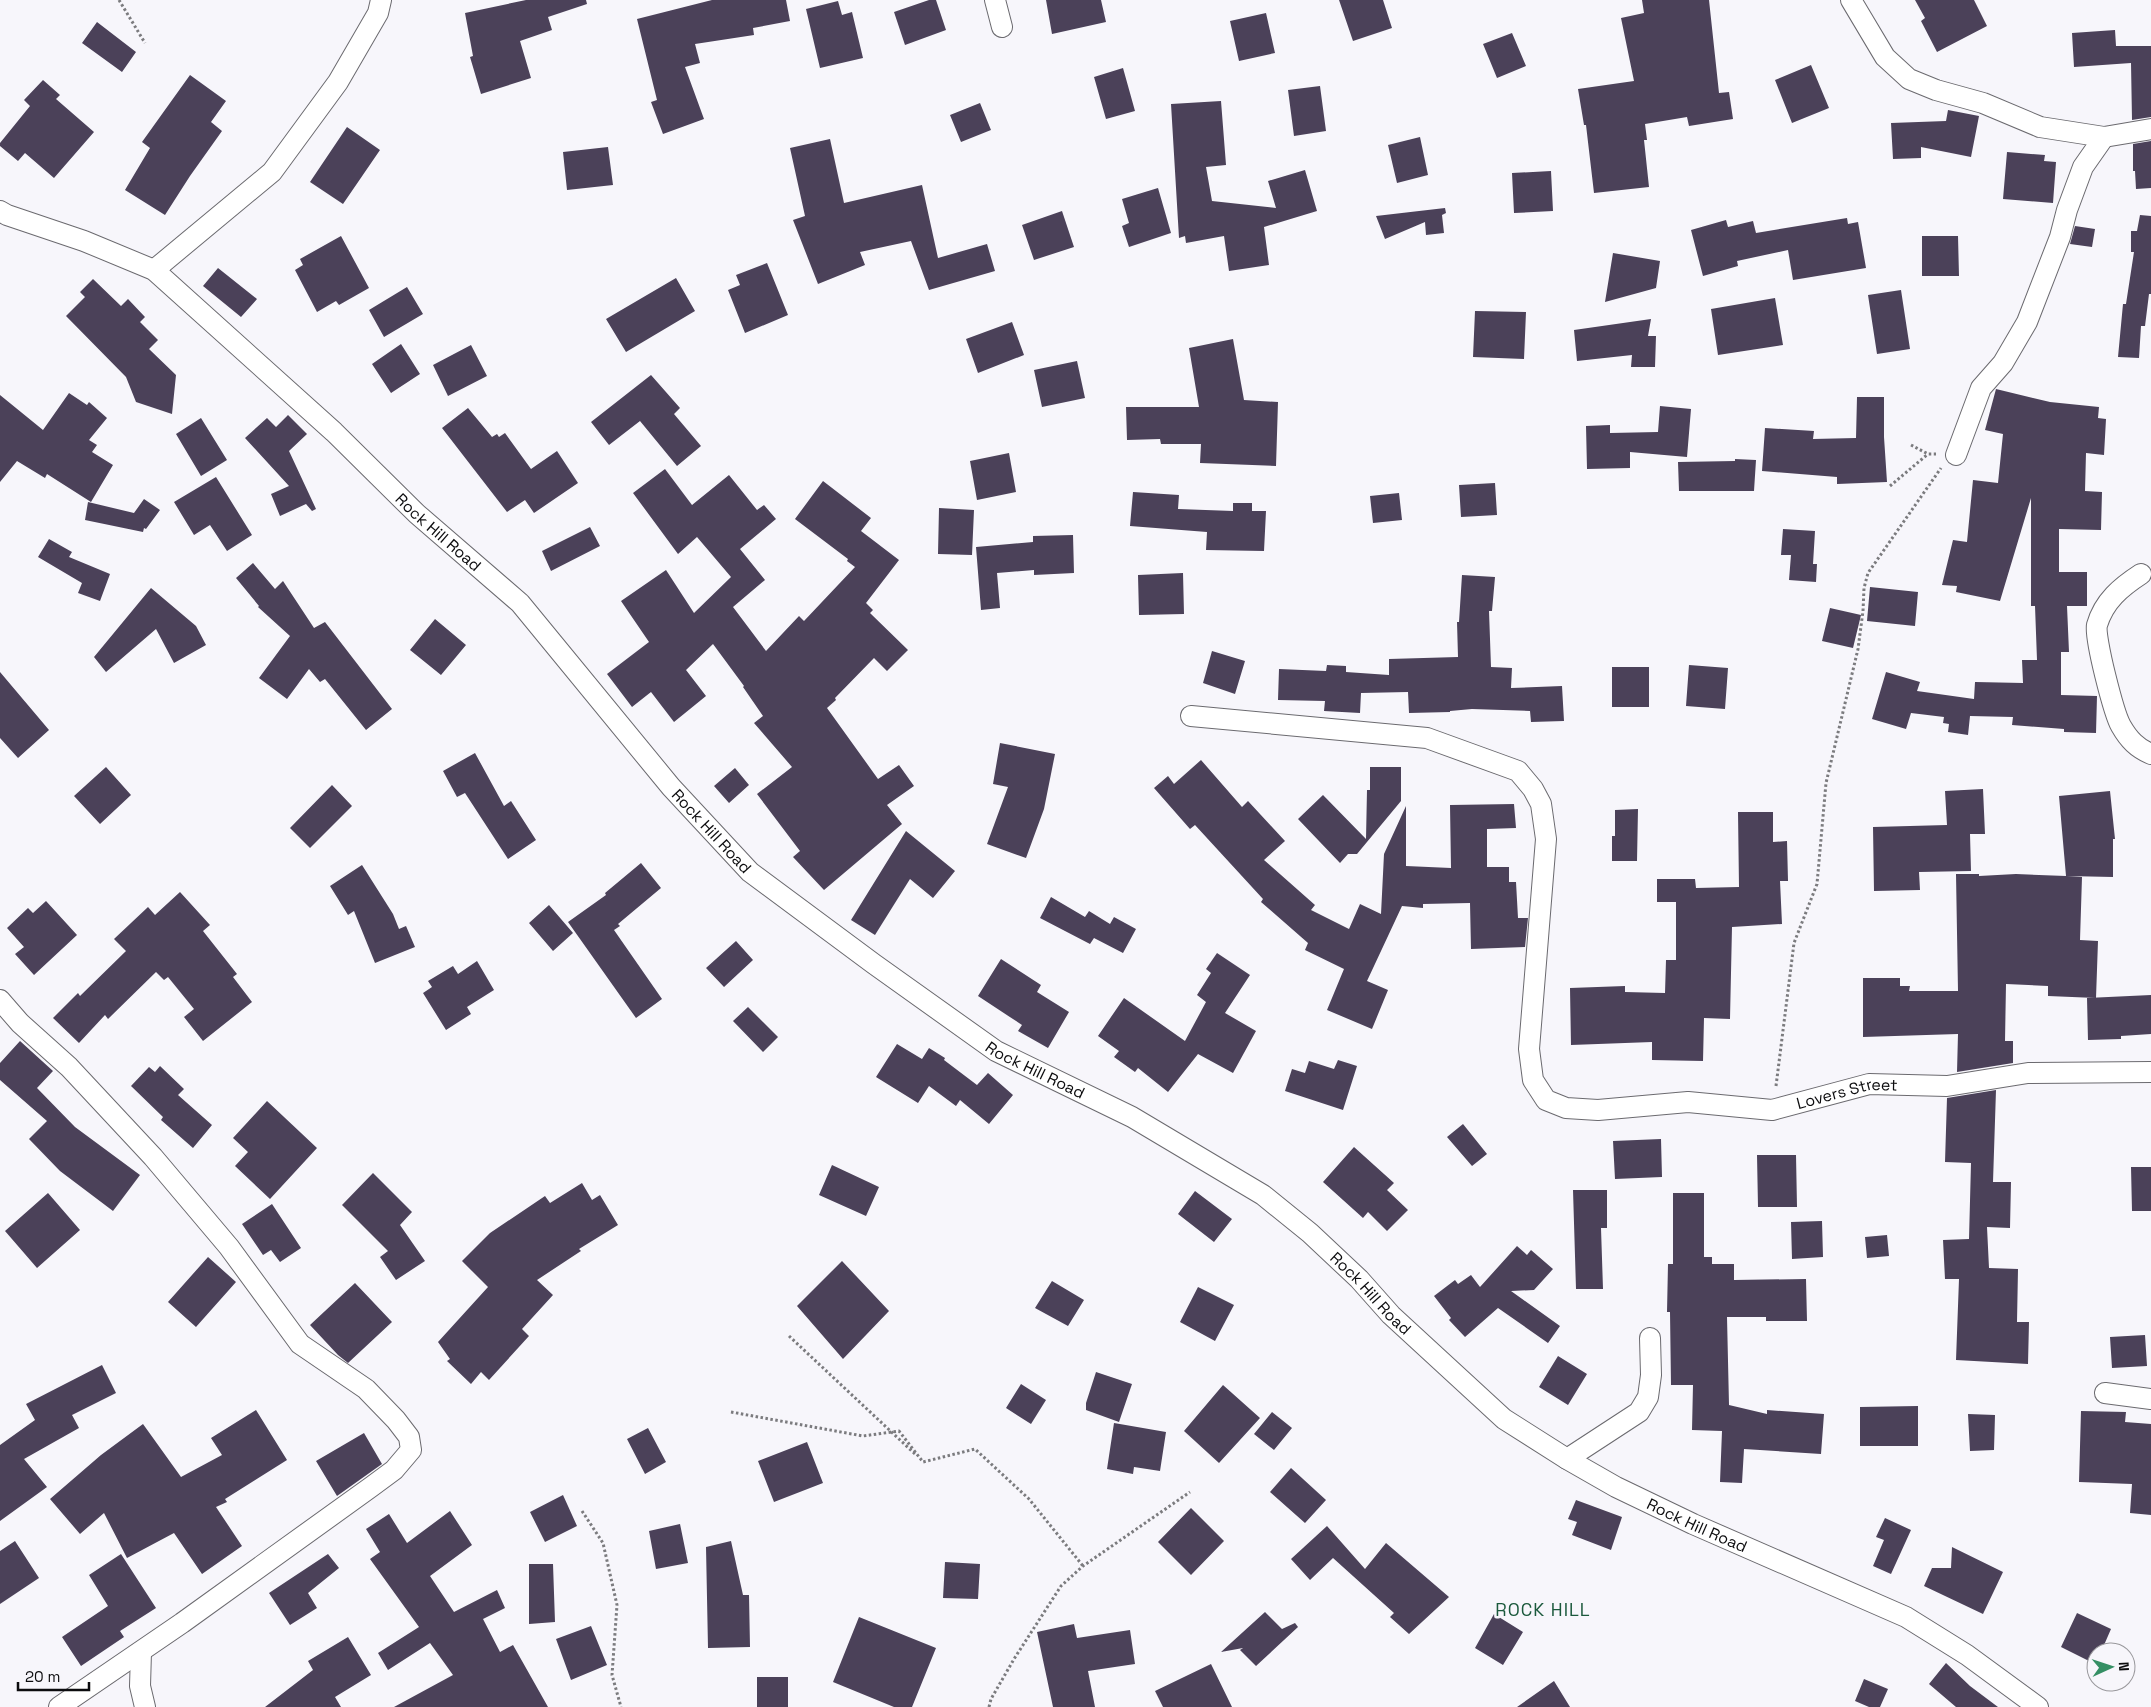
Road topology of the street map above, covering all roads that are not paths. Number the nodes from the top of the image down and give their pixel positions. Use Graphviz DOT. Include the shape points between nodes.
graph roads {
  1 [pos="381,0"];
  2 [pos="995,0"];
  3 [pos="1851,0"];
  4 [pos="1002,27"];
  5 [pos="2151,129"];
  6 [pos="2104,137"];
  7 [pos="0,211"];
  8 [pos="154,270"];
  9 [pos="1956,455"];
  10 [pos="2141,574"];
  11 [pos="1191,716"];
  12 [pos="2151,754"];
  13 [pos="0,1000"];
  14 [pos="2151,1072"];
  15 [pos="1650,1338"];
  16 [pos="2105,1393"];
  17 [pos="2151,1399"];
  18 [pos="1567,1459"];
  19 [pos="141,1652"];
  20 [pos="59,1707"];
  21 [pos="145,1707"];
  22 [pos="2038,1707"];
  1 -- 8 [label="street" via="378,13 338,82 272,172"];
  2 -- 4 [label="street"];
  3 -- 6 [label="street" via="1886,57 1909,79 1983,103 2040,127"];
  5 -- 6 [label="street"];
  6 -- 9 [label="street" via="2083,167 2027,322 2002,363 1981,388"];
  7 -- 8 [label="street, Rock Hill Road"];
  8 -- 18 [label="street, Rock Hill Road" via="334,432 417,514 520,603 671,787 750,872 996,1051 1132,1117 1263,1195 1310,1232 1391,1315 1497,1413"];
  10 -- 12 [label="street" via="2119,589 2104,610 2097,627 2098,646 2120,725 2136,747"];
  11 -- 14 [label="street, Lovers Street" via="1427,738 1518,771 1541,804 1546,839 1530,1049 1533,1080 1546,1100 1566,1108 1598,1110 1688,1102 1772,1110 1869,1084 1947,1086 2028,1073"];
  13 -- 19 [label="street" via="20,1023 69,1067 153,1158 229,1247 300,1344 366,1390 396,1420 411,1443 411,1450 394,1470"];
  15 -- 18 [label="street" via="1648,1398 1639,1412"];
  16 -- 17 [label="street"];
  18 -- 22 [label="street, Rock Hill Road" via="1693,1524 1906,1618 1967,1655"];
  19 -- 20 [label="street"];
  19 -- 21 [label="street" via="140,1686"];
}
